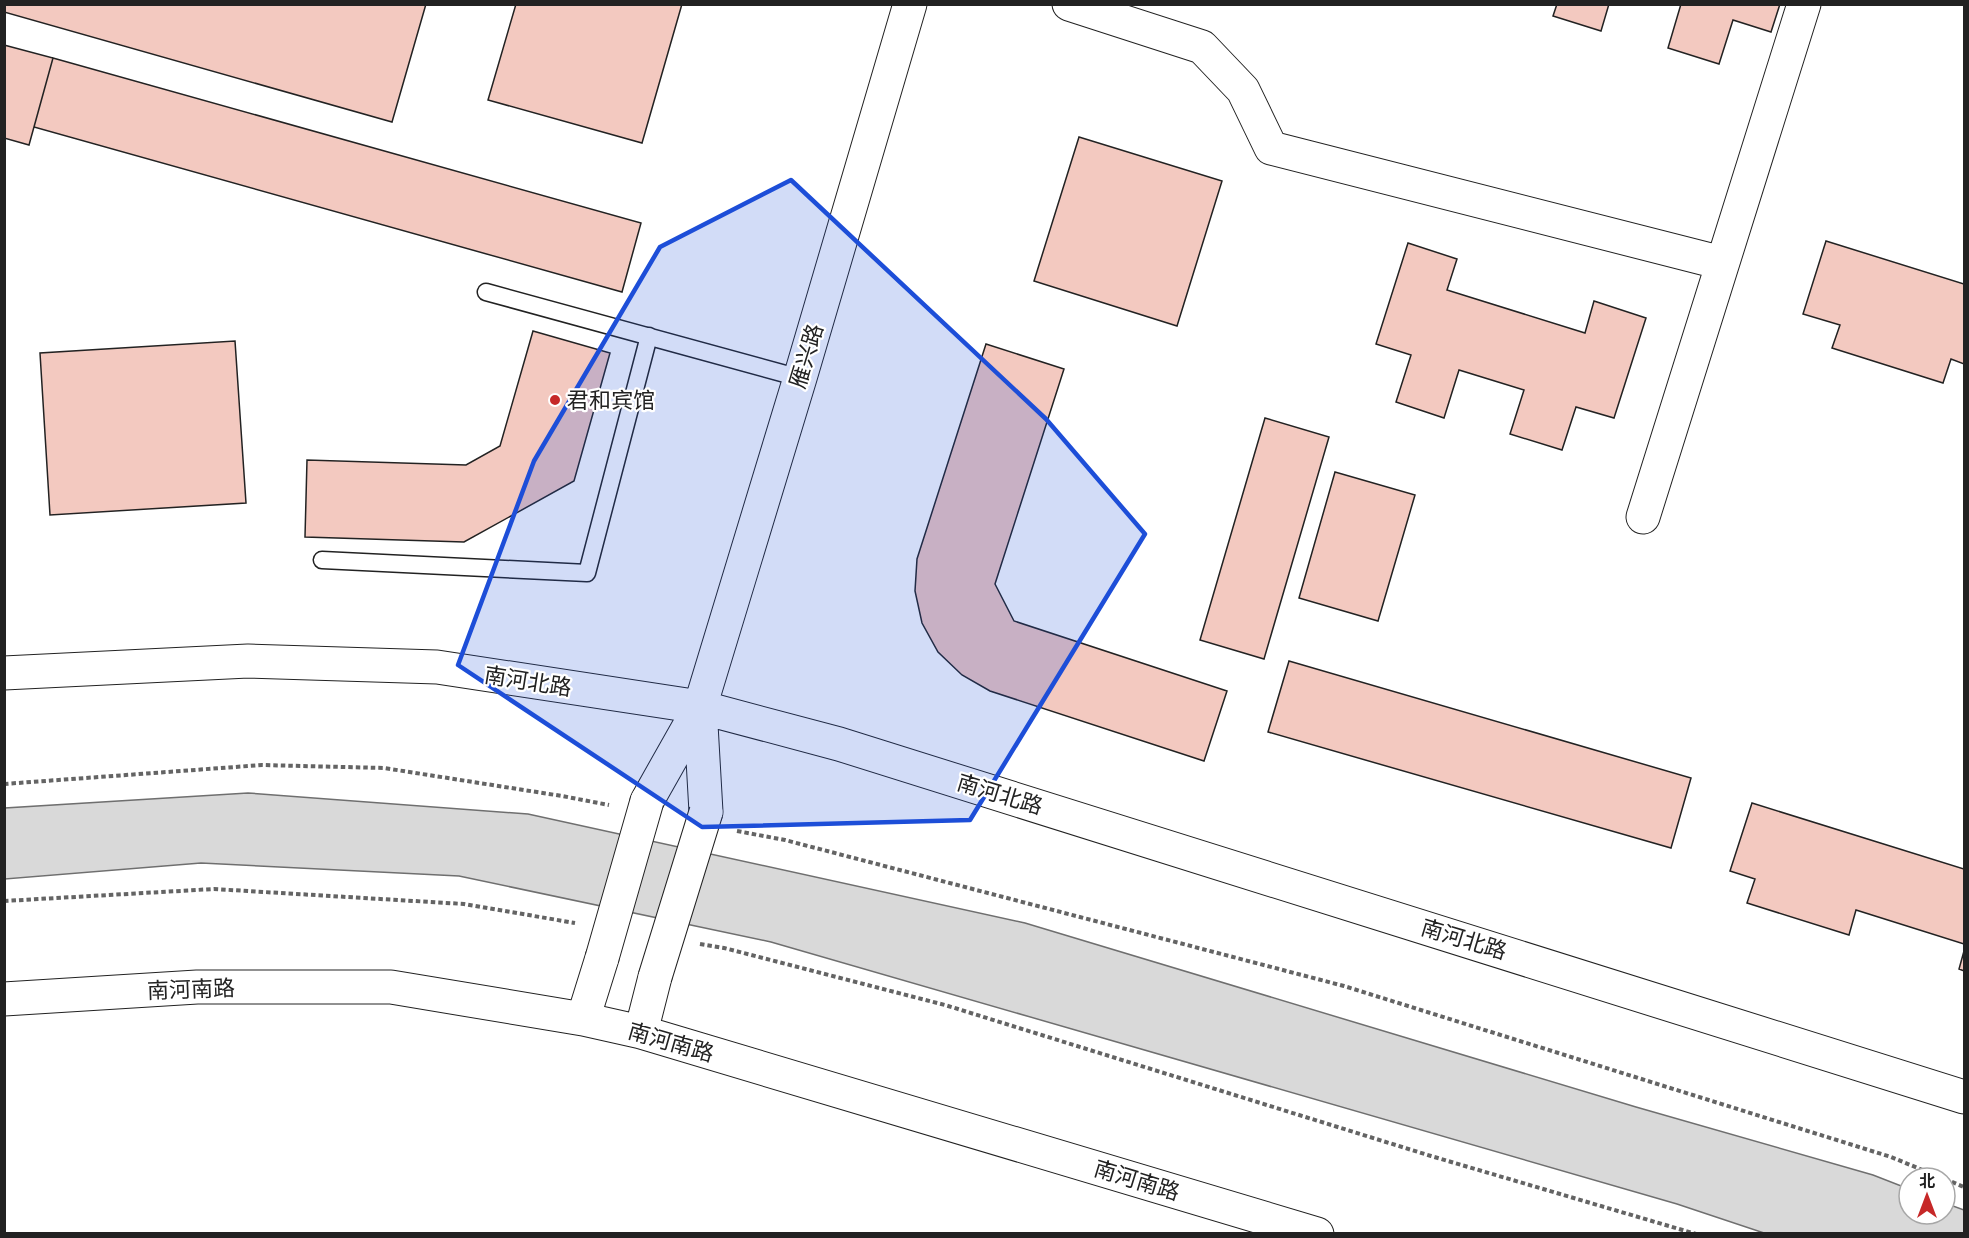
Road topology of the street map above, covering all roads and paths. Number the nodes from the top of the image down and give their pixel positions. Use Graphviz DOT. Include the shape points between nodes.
graph roads {
  1 [pos="910,4"];
  2 [pos="1069,4"];
  3 [pos="1804,4"];
  4 [pos="1722,263"];
  5 [pos="486,291"];
  6 [pos="649,336"];
  7 [pos="800,378"];
  8 [pos="1643,517"];
  9 [pos="322,560"];
  10 [pos="4,672"];
  11 [pos="700,707"];
  12 [pos="4,784"];
  13 [pos="634,805"];
  14 [pos="716,820"];
  15 [pos="4,901"];
  16 [pos="577,923"];
  17 [pos="690,943"];
  18 [pos="4,999"];
  19 [pos="583,1019"];
  20 [pos="641,1032"];
  21 [pos="1965,1097"];
  22 [pos="1913,1166"];
  23 [pos="1317,1233"];
  24 [pos="1696,1233"];
  1 -- 7 [label="street, 雁兴路"];
  2 -- 4 [label="street" via="1202,47 1244,90 1271,148"];
  3 -- 4 [label="street"];
  4 -- 8 [label="street"];
  5 -- 6 [label="lane"];
  6 -- 7 [label="lane"];
  6 -- 9 [label="lane" via="587,573"];
  7 -- 11 [label="street, 雁兴路"];
  10 -- 11 [label="street, 南河北路" via="248,661 437,667"];
  11 -- 13 [label="street"];
  11 -- 14 [label="street"];
  11 -- 21 [label="street, 南河北路" via="839,744"];
  12 -- 13 [label="path" via="262,765 384,768"];
  13 -- 19 [label="street, bridge" via="602,958"];
  14 -- 20 [label="street, bridge" via="655,976"];
  14 -- 22 [label="path" via="1344,986"];
  15 -- 16 [label="path" via="214,889 464,904"];
  17 -- 24 [label="path" via="724,948 945,1005"];
  18 -- 19 [label="street, 南河南路" via="196,987 392,987"];
  19 -- 20 [label="street, 南河南路"];
  20 -- 23 [label="street, 南河南路"];
}
